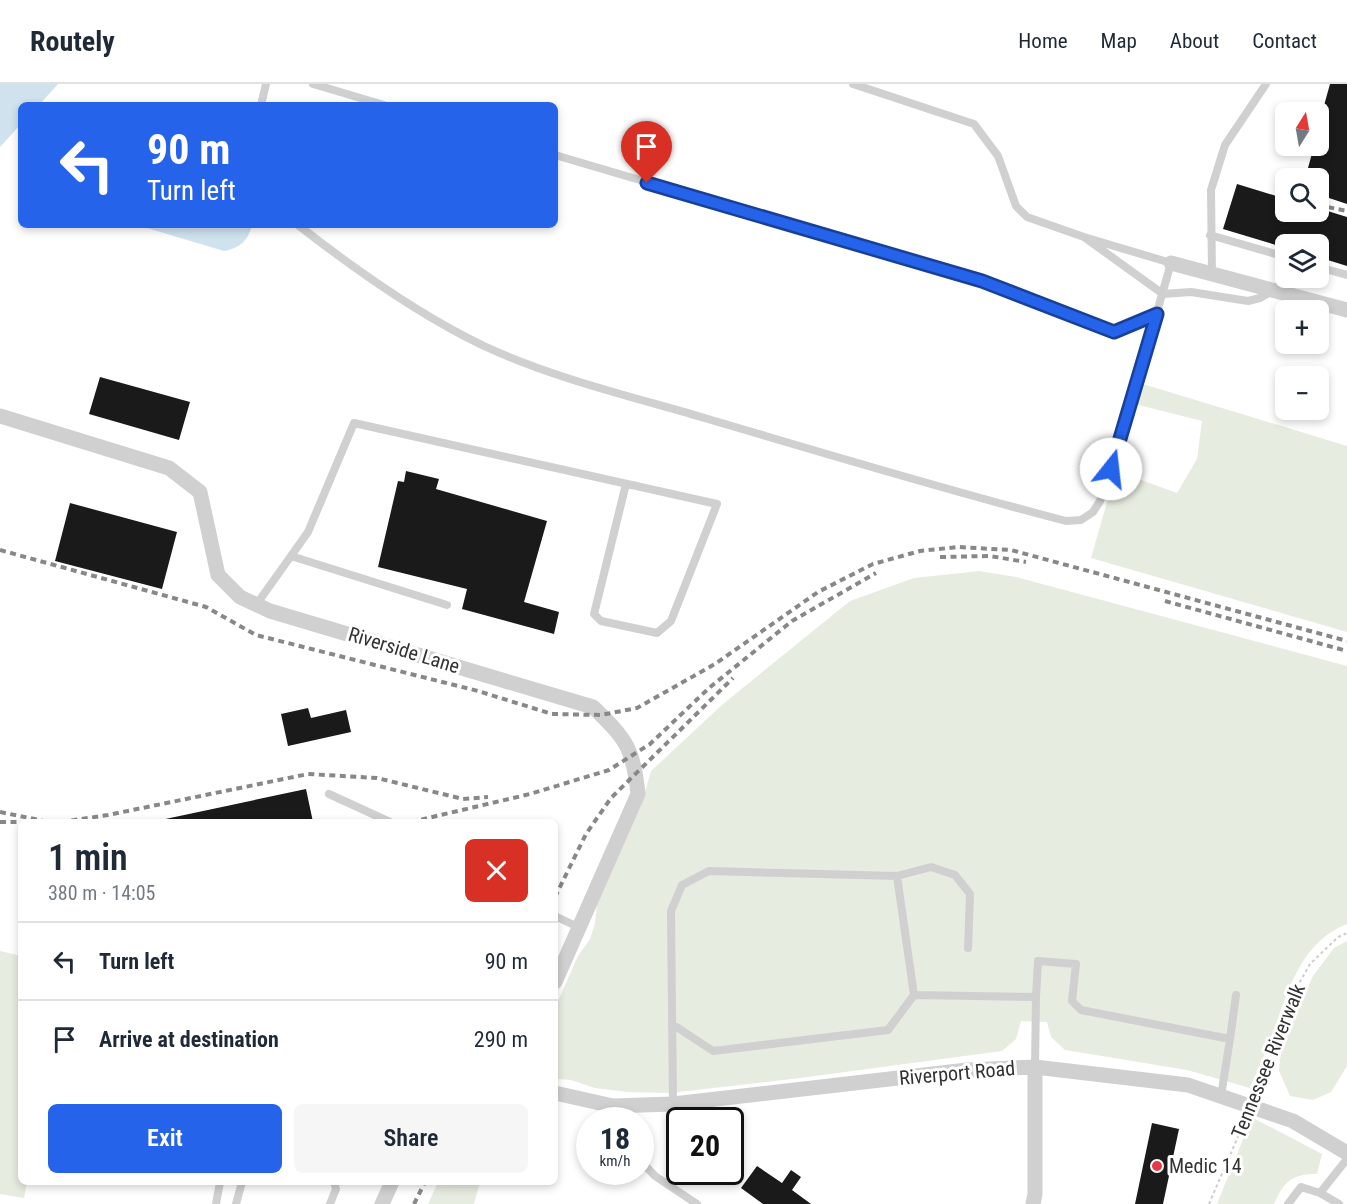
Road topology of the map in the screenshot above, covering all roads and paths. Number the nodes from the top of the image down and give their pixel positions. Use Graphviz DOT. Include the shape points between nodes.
graph roads {
  1 [pos="266,84"];
  2 [pos="313,84"];
  3 [pos="853,84"];
  4 [pos="1266,84"];
  5 [pos="262,102"];
  6 [pos="374,102"];
  7 [pos="558,156"];
  8 [pos="302,228"];
  9 [pos="1210,235"];
  10 [pos="1084,237"];
  11 [pos="1275,254"];
  12 [pos="1171,263"];
  13 [pos="1329,270"];
  14 [pos="1212,274"];
  15 [pos="1347,275"];
  16 [pos="1273,290"];
  17 [pos="1162,294"];
  18 [pos="1347,310"];
  19 [pos="1157,314"];
  20 [pos="0,416"];
  21 [pos="626,484"];
  22 [pos="291,556"];
  23 [pos="256,604"];
  24 [pos="447,605"];
  25 [pos="329,794"];
  26 [pos="383,819"];
  27 [pos="897,876"];
  28 [pos="558,917"];
  29 [pos="578,927"];
  30 [pos="1347,933"];
  31 [pos="968,948"];
  32 [pos="558,975"];
  33 [pos="914,995"];
  34 [pos="1236,995"];
  35 [pos="1036,997"];
  36 [pos="672,1024"];
  37 [pos="1230,1039"];
  38 [pos="1035,1067"];
  39 [pos="558,1093"];
  40 [pos="1221,1096"];
  41 [pos="673,1104"];
  42 [pos="1252,1106"];
  43 [pos="598,1107"];
  44 [pos="654,1107"];
  45 [pos="1347,1153"];
  46 [pos="1347,1159"];
  47 [pos="654,1175"];
  48 [pos="219,1185"];
  49 [pos="241,1185"];
  50 [pos="335,1185"];
  51 [pos="391,1185"];
  52 [pos="1320,1193"];
  53 [pos="333,1203"];
  54 [pos="216,1204"];
  55 [pos="236,1204"];
  56 [pos="382,1204"];
  57 [pos="697,1204"];
  58 [pos="1033,1204"];
  59 [pos="1209,1204"];
  60 [pos="1288,1204"];
  61 [pos="1339,1204"];
  1 -- 5 [label="lane"];
  2 -- 6 [label="lane"];
  3 -- 10 [label="lane" via="974,124 998,156 1016,206 1027,217"];
  4 -- 9 [label="lane" via="1225,145 1211,190"];
  7 -- 19 [label="lane" via="982,281 1114,332"];
  8 -- 19 [label="lane" via="426,313 511,358 926,484 1066,521 1081,520 1100,501"];
  9 -- 11 [label="lane"];
  9 -- 14 [label="lane"];
  10 -- 12 [label="lane"];
  10 -- 17 [label="lane"];
  12 -- 14 [label="street"];
  12 -- 17 [label="lane"];
  13 -- 15 [label="lane"];
  14 -- 16 [label="street"];
  16 -- 17 [label="lane" via="1248,301 1191,292"];
  16 -- 18 [label="street"];
  17 -- 19 [label="lane"];
  20 -- 23 [label="street, Riverside Lane" via="169,468 200,492 218,575 240,597"];
  21 -- 21 [label="lane" via="717,504 671,621 657,633 601,621 594,614"];
  21 -- 22 [label="lane" via="354,423 308,532"];
  22 -- 23 [label="lane"];
  22 -- 24 [label="lane"];
  23 -- 29 [label="street, Riverside Lane" via="593,707 602,715 626,740 638,794"];
  25 -- 26 [label="lane"];
  27 -- 31 [label="lane" via="931,867 955,875 970,894"];
  27 -- 33 [label="lane"];
  27 -- 36 [label="lane" via="709,870 682,885 671,911"];
  28 -- 29 [label="lane"];
  29 -- 32 [label="street, Riverside Lane"];
  30 -- 42 [label="path, Tennessee Riverwalk" via="1310,964 1296,989"];
  33 -- 35 [label="lane"];
  33 -- 36 [label="lane" via="888,1030 713,1051"];
  34 -- 37 [label="lane"];
  35 -- 37 [label="lane" via="1038,962 1076,964 1072,1001 1080,1010"];
  35 -- 38 [label="lane"];
  36 -- 41 [label="lane"];
  37 -- 40 [label="lane"];
  38 -- 40 [label="street, Riverport Road" via="1188,1085"];
  38 -- 41 [label="street, Riverport Road" via="967,1070"];
  38 -- 58 [label="street"];
  39 -- 43 [label="street, Riverport Road"];
  40 -- 42 [label="street, Riverport Road"];
  41 -- 44 [label="street, Riverport Road"];
  42 -- 45 [label="street, Riverport Road" via="1293,1121"];
  42 -- 59 [label="path, Tennessee Riverwalk"];
  46 -- 52 [label="lane"];
  47 -- 57 [label="lane"];
  48 -- 54 [label="lane"];
  49 -- 55 [label="lane"];
  50 -- 53 [label="lane"];
  51 -- 56 [label="street"];
  52 -- 60 [label="lane" via="1301,1187"];
  52 -- 61 [label="lane"];
}
